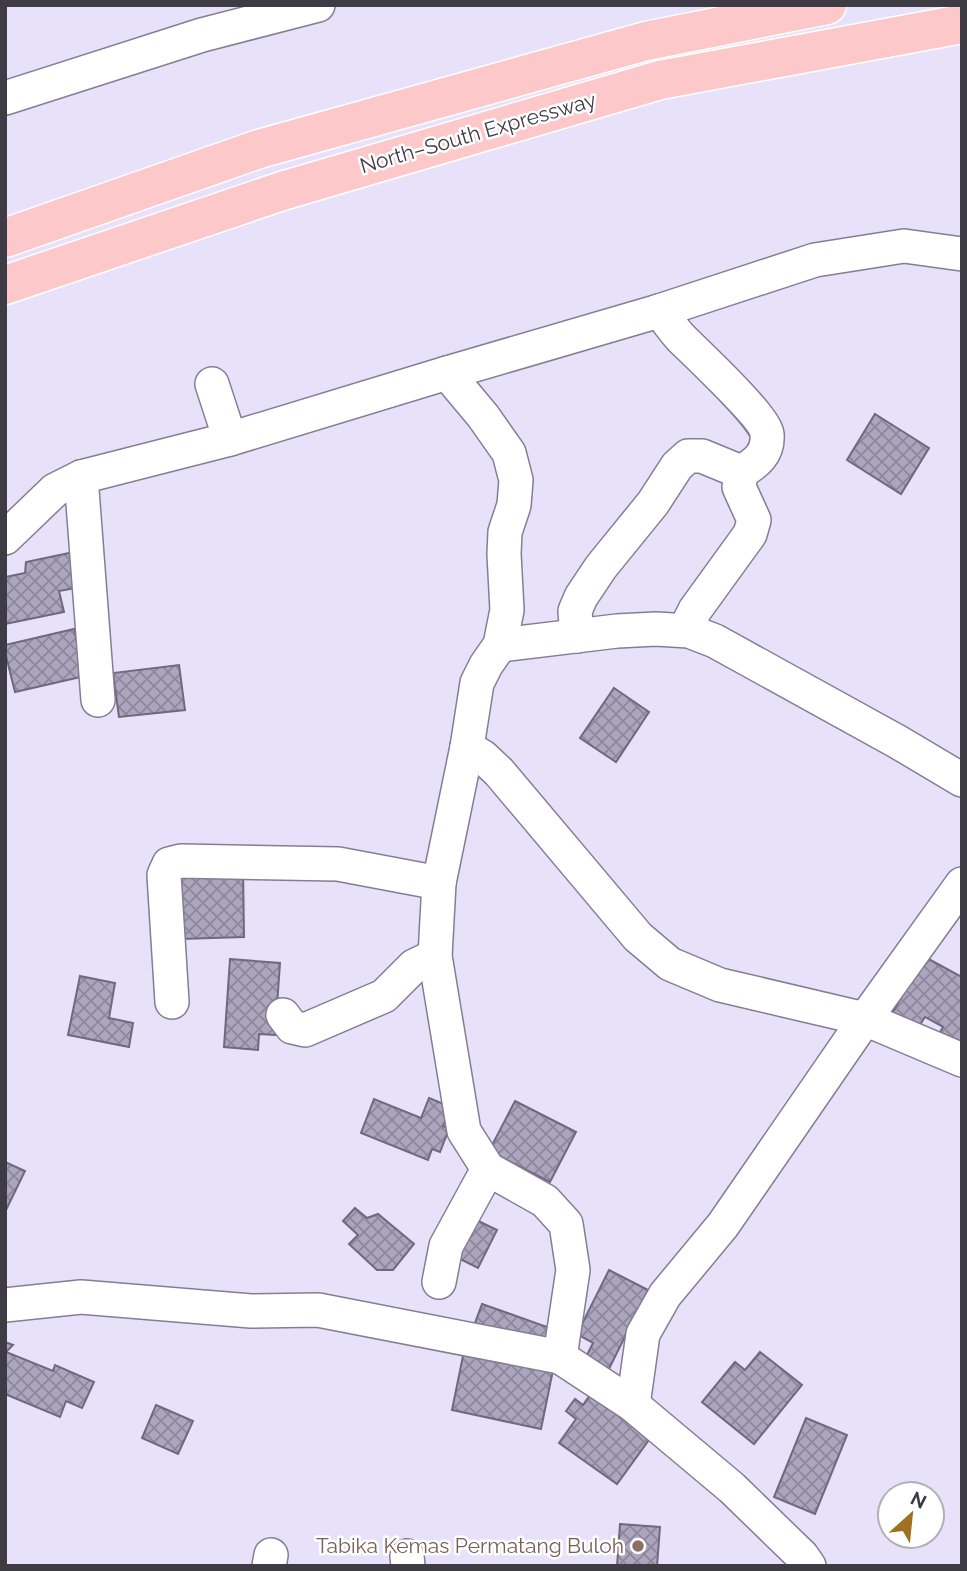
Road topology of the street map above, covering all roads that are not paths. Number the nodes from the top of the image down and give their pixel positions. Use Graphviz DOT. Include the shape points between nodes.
graph roads {
  1 [pos="318,5"];
  2 [pos="827,5"];
  3 [pos="962,24"];
  4 [pos="5,97"];
  5 [pos="5,239"];
  6 [pos="962,254"];
  7 [pos="5,285"];
  8 [pos="659,311"];
  9 [pos="447,373"];
  10 [pos="212,384"];
  11 [pos="230,439"];
  12 [pos="741,472"];
  13 [pos="81,477"];
  14 [pos="5,538"];
  15 [pos="689,631"];
  16 [pos="577,636"];
  17 [pos="500,645"];
  18 [pos="98,700"];
  19 [pos="467,747"];
  20 [pos="962,780"];
  21 [pos="439,883"];
  22 [pos="962,884"];
  23 [pos="435,956"];
  24 [pos="172,1002"];
  25 [pos="284,1015"];
  26 [pos="865,1019"];
  27 [pos="962,1060"];
  28 [pos="488,1169"];
  29 [pos="439,1282"];
  30 [pos="5,1305"];
  31 [pos="560,1357"];
  32 [pos="633,1405"];
  33 [pos="809,1566"];
  1 -- 4 [label="street" via="202,35"];
  2 -- 5 [label="highway, North–South Expressway" via="646,41 259,149"];
  3 -- 7 [label="highway, North–South Expressway" via="660,80 282,191"];
  6 -- 8 [label="street" via="904,246 815,260"];
  8 -- 9 [label="street"];
  8 -- 12 [label="street" via="767,431 766,447 755,464"];
  9 -- 11 [label="street"];
  9 -- 17 [label="street" via="509,453 516,480 505,532 507,610"];
  10 -- 11 [label="street"];
  11 -- 13 [label="street"];
  12 -- 15 [label="street" via="739,487 754,520 750,534 695,610"];
  12 -- 16 [label="street" via="702,456 688,456 677,466 580,597 575,611"];
  13 -- 14 [label="street" via="55,490"];
  13 -- 18 [label="street"];
  15 -- 16 [label="street"];
  15 -- 20 [label="street" via="715,641"];
  16 -- 17 [label="street"];
  17 -- 19 [label="street" via="477,683"];
  19 -- 21 [label="street"];
  19 -- 26 [label="street" via="499,772 638,937 670,964 720,985"];
  21 -- 23 [label="street"];
  21 -- 24 [label="street" via="338,864 169,864 164,875"];
  22 -- 26 [label="street"];
  23 -- 25 [label="street" via="414,966 384,996 305,1030 292,1027"];
  23 -- 28 [label="street" via="464,1130"];
  26 -- 27 [label="street"];
  26 -- 32 [label="street" via="723,1225 665,1295 643,1334"];
  28 -- 29 [label="street" via="446,1246"];
  28 -- 31 [label="street" via="545,1201 566,1224 573,1270"];
  30 -- 31 [label="street" via="81,1297 251,1311 318,1310"];
  31 -- 32 [label="street"];
  32 -- 33 [label="street" via="732,1488"];
}
